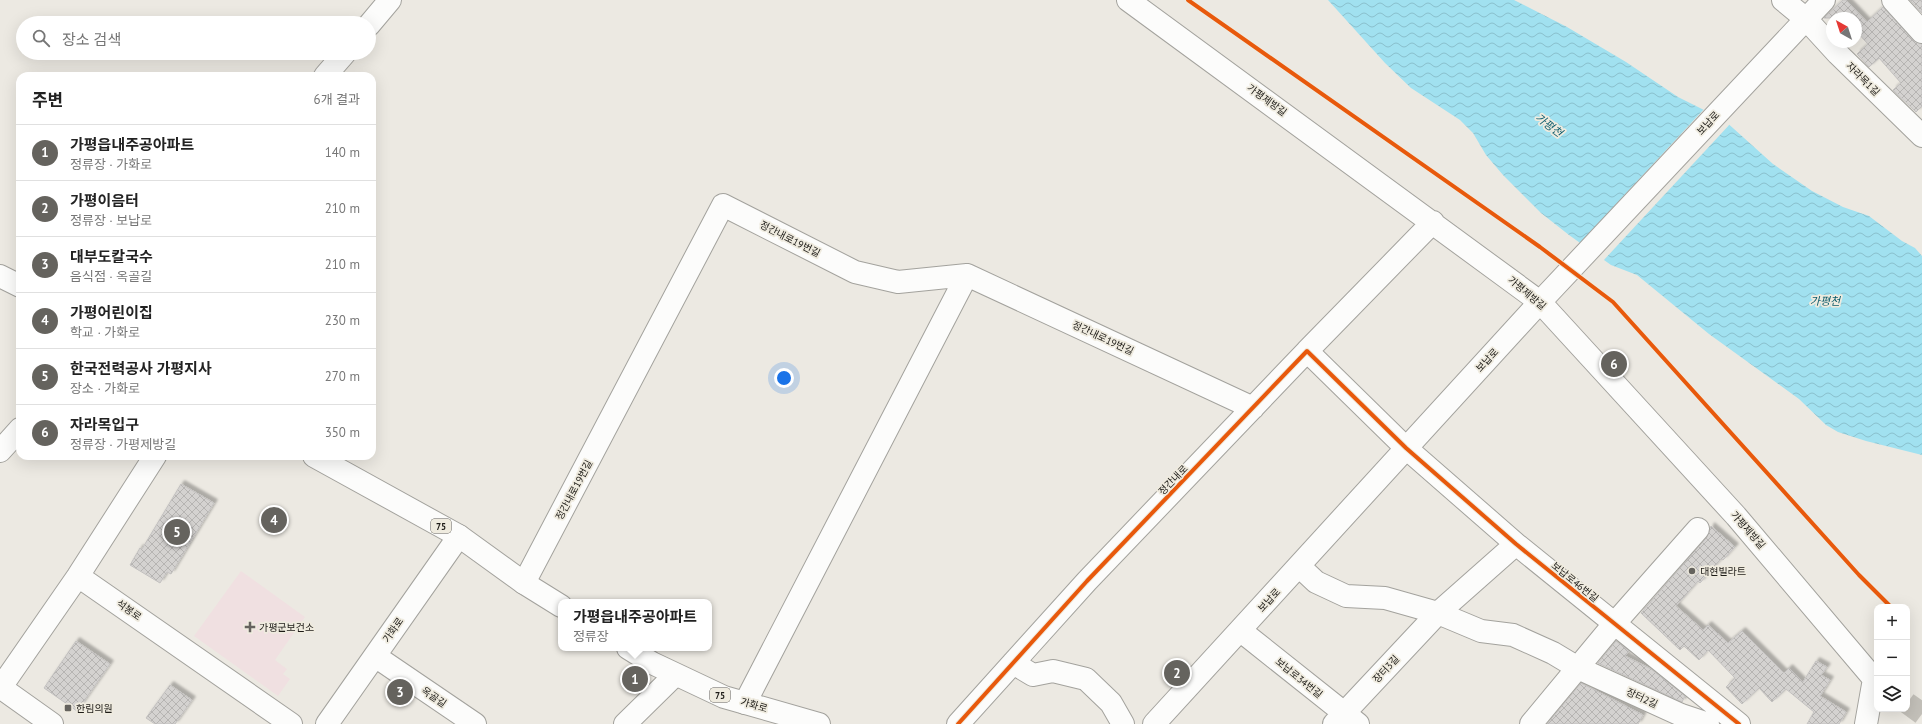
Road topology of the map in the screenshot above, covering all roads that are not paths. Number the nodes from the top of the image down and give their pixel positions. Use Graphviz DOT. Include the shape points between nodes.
graph roads {
  1 [pos="390,0"];
  2 [pos="1128,0"];
  3 [pos="1783,0"];
  4 [pos="1824,0"];
  5 [pos="1893,0"];
  6 [pos="376,17"];
  7 [pos="1806,19"];
  8 [pos="1922,32"];
  9 [pos="339,60"];
  10 [pos="329,72"];
  11 [pos="1922,136"];
  12 [pos="1433,222"];
  13 [pos="967,275"];
  14 [pos="0,276"];
  15 [pos="16,284"];
  16 [pos="1540,302"];
  17 [pos="1308,351"];
  18 [pos="1253,408"];
  19 [pos="16,433"];
  20 [pos="1406,448"];
  21 [pos="0,451"];
  22 [pos="152,460"];
  23 [pos="321,460"];
  24 [pos="1698,529"];
  25 [pos="458,536"];
  26 [pos="1516,544"];
  27 [pos="1300,567"];
  28 [pos="78,576"];
  29 [pos="524,583"];
  30 [pos="558,604"];
  31 [pos="1438,613"];
  32 [pos="1614,624"];
  33 [pos="1241,631"];
  34 [pos="633,651"];
  35 [pos="375,656"];
  36 [pos="1013,663"];
  37 [pos="1578,668"];
  38 [pos="675,675"];
  39 [pos="1874,678"];
  40 [pos="0,687"];
  41 [pos="1874,689"];
  42 [pos="745,703"];
  43 [pos="1345,721"];
  44 [pos="52,724"];
  45 [pos="291,724"];
  46 [pos="327,724"];
  47 [pos="475,724"];
  48 [pos="625,724"];
  49 [pos="819,724"];
  50 [pos="958,724"];
  51 [pos="1123,724"];
  52 [pos="1154,724"];
  53 [pos="1532,724"];
  54 [pos="1708,724"];
  55 [pos="1739,724"];
  56 [pos="1866,724"];
  1 -- 6 [label="street"];
  2 -- 12 [label="street, 가평제방길"];
  3 -- 7 [label="street, 자라목1길"];
  4 -- 7 [label="street, 보납로"];
  5 -- 8 [label="street"];
  7 -- 11 [label="street, 자라목1길"];
  7 -- 16 [label="street, 보납로"];
  9 -- 10 [label="street"];
  12 -- 16 [label="street, 가평제방길"];
  12 -- 17 [label="street, 정간내로"];
  13 -- 18 [label="street, 정간내로19번길"];
  13 -- 29 [label="street, 정간내로19번길" via="898,282 855,272 723,205"];
  13 -- 42 [label="street"];
  14 -- 15 [label="street"];
  16 -- 20 [label="street, 보납로"];
  16 -- 39 [label="street, 가평제방길" via="1736,516"];
  17 -- 18 [label="street, 정간내로"];
  17 -- 20 [label="street"];
  18 -- 36 [label="street, 정간내로" via="1087,581"];
  19 -- 21 [label="street"];
  20 -- 26 [label="street, 보납로46번길"];
  20 -- 27 [label="street, 보납로"];
  22 -- 28 [label="street"];
  23 -- 25 [label="street, 75"];
  24 -- 32 [label="street"];
  25 -- 29 [label="street, 75"];
  25 -- 35 [label="street, 가화로"];
  26 -- 31 [label="street, 장터3길"];
  26 -- 32 [label="street, 보납로46번길"];
  27 -- 31 [label="street" via="1316,582 1346,596 1385,598"];
  27 -- 33 [label="street, 보납로"];
  28 -- 40 [label="street"];
  28 -- 45 [label="street, 석봉로"];
  29 -- 30 [label="street, 75"];
  31 -- 37 [label="street" via="1481,630 1513,635 1553,653"];
  31 -- 43 [label="street, 장터3길"];
  32 -- 37 [label="street"];
  32 -- 55 [label="street, 보납로46번길"];
  33 -- 43 [label="street, 보납로34번길"];
  33 -- 52 [label="street, 보납로"];
  34 -- 38 [label="street, 가화로 / 75"];
  35 -- 46 [label="street, 가화로"];
  35 -- 47 [label="street, 옥골길"];
  36 -- 50 [label="street, 정간내로"];
  36 -- 51 [label="street" via="1033,675 1052,671 1086,680 1111,703"];
  37 -- 53 [label="street"];
  37 -- 54 [label="street, 장터2길" via="1681,716"];
  38 -- 42 [label="street, 가화로 / 75" via="724,697"];
  38 -- 48 [label="street"];
  40 -- 44 [label="street"];
  41 -- 56 [label="street, 가평제방길"];
  42 -- 49 [label="street, 가화로 / 75"];
}
